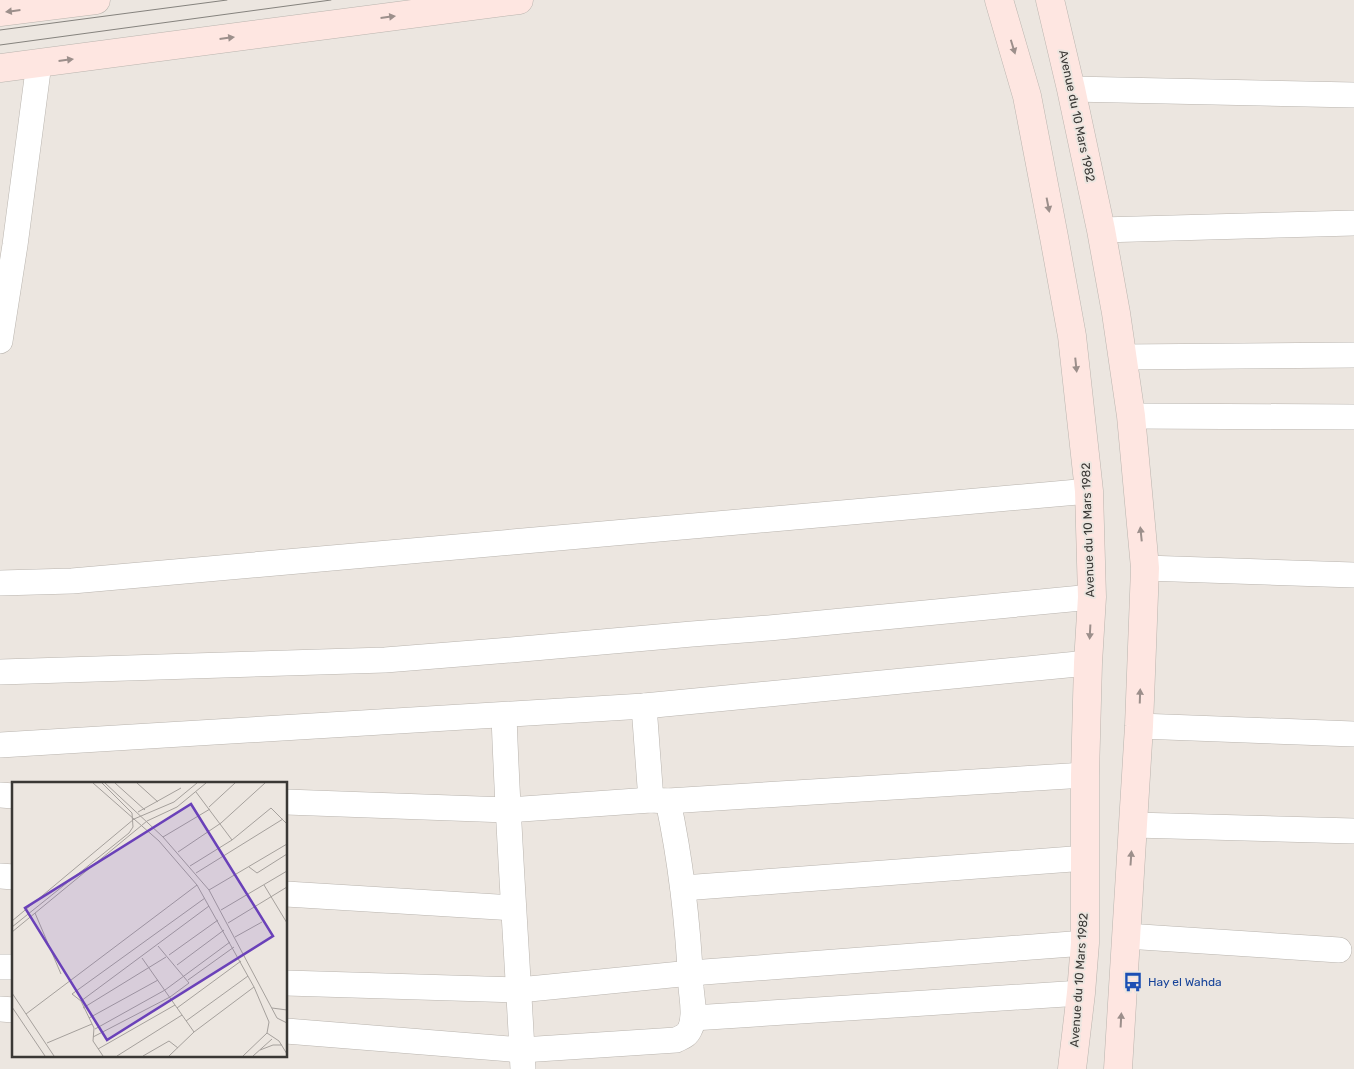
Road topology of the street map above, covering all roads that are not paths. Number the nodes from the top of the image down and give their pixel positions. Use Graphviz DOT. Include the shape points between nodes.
graph roads {
  1 [pos="96,0"];
  2 [pos="520,0"];
  3 [pos="999,0"];
  4 [pos="1050,0"];
  5 [pos="0,12"];
  6 [pos="39,63"];
  7 [pos="0,68"];
  8 [pos="1072,89"];
  9 [pos="1354,95"];
  10 [pos="1354,223"];
  11 [pos="1101,230"];
  12 [pos="0,341"];
  13 [pos="1354,355"];
  14 [pos="1122,357"];
  15 [pos="1131,416"];
  16 [pos="1354,417"];
  17 [pos="1090,492"];
  18 [pos="1145,568"];
  19 [pos="1354,575"];
  20 [pos="0,583"];
  21 [pos="1092,596"];
  22 [pos="1088,663"];
  23 [pos="0,672"];
  24 [pos="644,706"];
  25 [pos="504,716"];
  26 [pos="1139,726"];
  27 [pos="1354,734"];
  28 [pos="0,745"];
  29 [pos="1085,776"];
  30 [pos="660,800"];
  31 [pos="288,802"];
  32 [pos="507,810"];
  33 [pos="1134,825"];
  34 [pos="1354,831"];
  35 [pos="1086,858"];
  36 [pos="683,888"];
  37 [pos="288,894"];
  38 [pos="513,908"];
  39 [pos="1126,936"];
  40 [pos="1085,943"];
  41 [pos="1339,950"];
  42 [pos="691,973"];
  43 [pos="288,983"];
  44 [pos="519,990"];
  45 [pos="1081,993"];
  46 [pos="693,1018"];
  47 [pos="288,1031"];
  48 [pos="523,1059"];
  49 [pos="1072,1069"];
  50 [pos="1118,1069"];
  1 -- 5 [label="main road, one-way"];
  6 -- 2 [label="main road, one-way"];
  3 -- 17 [label="main road, Avenue du 10 Mars 1982, one-way" via="1027,96 1054,237 1072,336"];
  4 -- 8 [label="main road, Avenue du 10 Mars 1982"];
  6 -- 7 [label="main road"];
  6 -- 12 [label="street"];
  8 -- 9 [label="street"];
  8 -- 11 [label="main road, Avenue du 10 Mars 1982"];
  10 -- 11 [label="street"];
  11 -- 14 [label="main road, Avenue du 10 Mars 1982"];
  13 -- 14 [label="street"];
  14 -- 15 [label="main road, Avenue du 10 Mars 1982"];
  15 -- 16 [label="street"];
  18 -- 15 [label="main road, Avenue du 10 Mars 1982, one-way"];
  17 -- 20 [label="street" via="72,581"];
  17 -- 21 [label="main road, Avenue du 10 Mars 1982"];
  18 -- 19 [label="street"];
  26 -- 18 [label="main road, Avenue du 10 Mars 1982, one-way"];
  21 -- 22 [label="main road, Avenue du 10 Mars 1982, one-way"];
  21 -- 23 [label="street" via="769,628 385,660"];
  22 -- 24 [label="street"];
  22 -- 29 [label="main road, Avenue du 10 Mars 1982"];
  24 -- 25 [label="street"];
  24 -- 30 [label="street"];
  25 -- 28 [label="street"];
  25 -- 32 [label="street"];
  26 -- 27 [label="street"];
  26 -- 33 [label="main road, Avenue du 10 Mars 1982"];
  29 -- 30 [label="street"];
  29 -- 35 [label="main road, Avenue du 10 Mars 1982"];
  30 -- 32 [label="street"];
  30 -- 36 [label="street"];
  31 -- 32 [label="street"];
  32 -- 38 [label="street"];
  33 -- 34 [label="street"];
  39 -- 33 [label="main road, Avenue du 10 Mars 1982, one-way"];
  35 -- 36 [label="street"];
  35 -- 40 [label="main road, Avenue du 10 Mars 1982"];
  36 -- 42 [label="street"];
  37 -- 38 [label="street"];
  38 -- 44 [label="street"];
  39 -- 41 [label="street"];
  50 -- 39 [label="main road, Avenue du 10 Mars 1982, one-way"];
  40 -- 42 [label="street"];
  40 -- 45 [label="main road, Avenue du 10 Mars 1982"];
  42 -- 44 [label="street"];
  42 -- 46 [label="street"];
  43 -- 44 [label="street"];
  44 -- 48 [label="street"];
  45 -- 46 [label="street"];
  45 -- 49 [label="main road, Avenue du 10 Mars 1982"];
  46 -- 48 [label="street" via="685,1036 676,1040"];
  47 -- 48 [label="street"];
}
